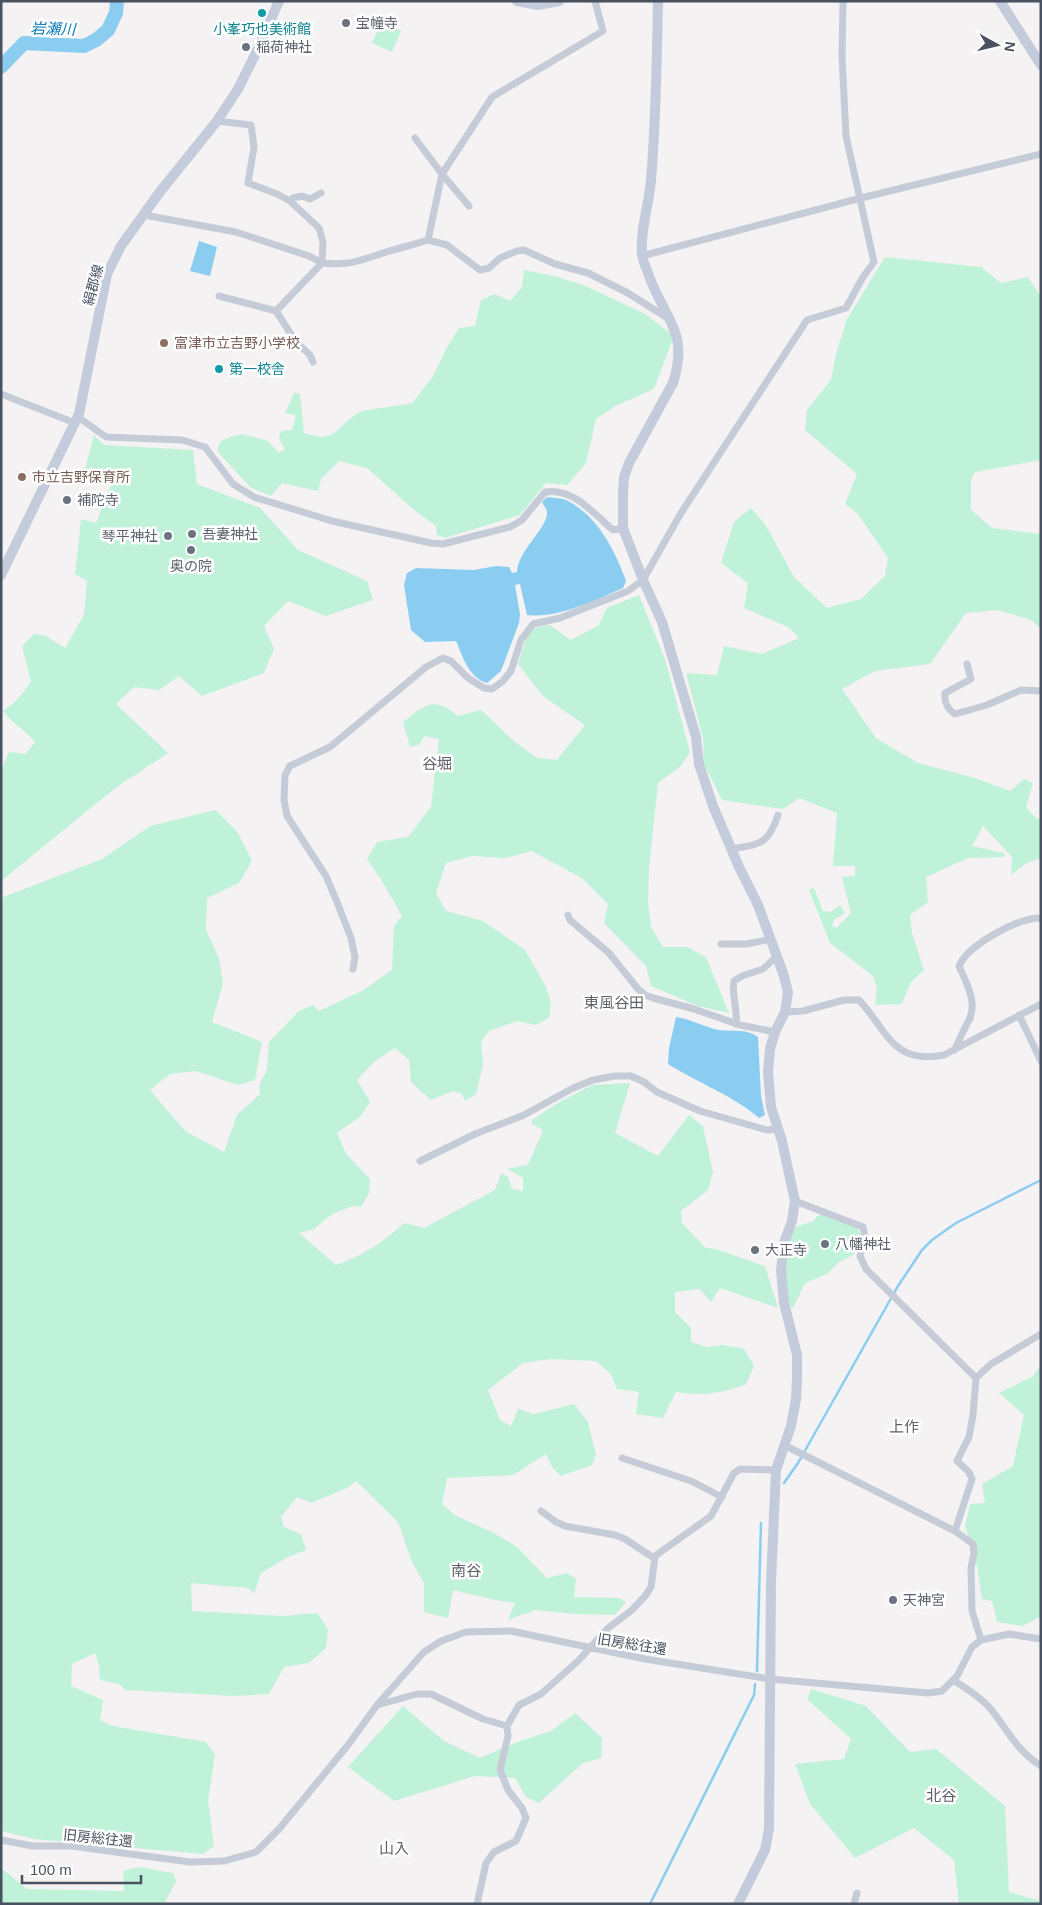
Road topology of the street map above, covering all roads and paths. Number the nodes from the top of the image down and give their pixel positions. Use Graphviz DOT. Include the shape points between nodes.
graph roads {
  1 [pos="279,1"];
  2 [pos="517,1"];
  3 [pos="560,1"];
  4 [pos="595,1"];
  5 [pos="658,1"];
  6 [pos="843,1"];
  7 [pos="1000,1"];
  8 [pos="1041,65"];
  9 [pos="217,121"];
  10 [pos="415,138"];
  11 [pos="1041,154"];
  12 [pos="442,174"];
  13 [pos="321,193"];
  14 [pos="861,198"];
  15 [pos="290,201"];
  16 [pos="469,206"];
  17 [pos="144,215"];
  18 [pos="428,240"];
  19 [pos="642,256"];
  20 [pos="322,263"];
  21 [pos="219,296"];
  22 [pos="276,311"];
  23 [pos="670,319"];
  24 [pos="313,362"];
  25 [pos="1,394"];
  26 [pos="77,420"];
  27 [pos="623,528"];
  28 [pos="1,575"];
  29 [pos="643,580"];
  30 [pos="967,664"];
  31 [pos="1041,691"];
  32 [pos="778,815"];
  33 [pos="731,849"];
  34 [pos="568,915"];
  35 [pos="1041,918"];
  36 [pos="771,939"];
  37 [pos="721,944"];
  38 [pos="777,956"];
  39 [pos="353,969"];
  40 [pos="1041,1004"];
  41 [pos="785,1012"];
  42 [pos="1019,1015"];
  43 [pos="736,1024"];
  44 [pos="775,1032"];
  45 [pos="955,1050"];
  46 [pos="1041,1061"];
  47 [pos="778,1130"];
  48 [pos="420,1161"];
  49 [pos="795,1200"];
  50 [pos="1041,1334"];
  51 [pos="976,1378"];
  52 [pos="784,1445"];
  53 [pos="622,1458"];
  54 [pos="776,1470"];
  55 [pos="722,1496"];
  56 [pos="542,1511"];
  57 [pos="955,1531"];
  58 [pos="654,1558"];
  59 [pos="1041,1639"];
  60 [pos="981,1640"];
  61 [pos="591,1648"];
  62 [pos="770,1679"];
  63 [pos="953,1680"];
  64 [pos="377,1706"];
  65 [pos="507,1726"];
  66 [pos="1041,1766"];
  67 [pos="1,1840"];
  68 [pos="857,1893"];
  69 [pos="477,1904"];
  70 [pos="738,1904"];
  71 [pos="854,1904"];
  1 -- 9 [label="street, 絹郡線" via="238,89"];
  2 -- 3 [label="street" via="538,5"];
  4 -- 12 [label="street" via="603,31 492,97"];
  5 -- 19 [label="street" via="655,126"];
  6 -- 14 [label="street" via="844,122"];
  7 -- 8 [label="street"];
  9 -- 15 [label="street" via="251,126 254,147 248,183"];
  9 -- 17 [label="street, 絹郡線"];
  10 -- 12 [label="street"];
  11 -- 14 [label="street"];
  12 -- 16 [label="street"];
  12 -- 18 [label="street"];
  13 -- 15 [label="street" via="310,199 302,196"];
  14 -- 19 [label="street"];
  14 -- 29 [label="street" via="874,262 846,308 807,320 686,505"];
  15 -- 20 [label="street" via="319,228 323,242"];
  17 -- 20 [label="street" via="236,232"];
  17 -- 26 [label="street, 絹郡線" via="121,246 107,274"];
  18 -- 20 [label="street" via="361,262"];
  18 -- 23 [label="street" via="447,245 480,270 517,251 532,252 555,264 588,273"];
  19 -- 23 [label="street"];
  20 -- 22 [label="street"];
  21 -- 22 [label="street"];
  22 -- 24 [label="street"];
  23 -- 27 [label="street" via="678,335 677,369 624,477"];
  25 -- 26 [label="street"];
  26 -- 27 [label="street" via="106,437 182,440 204,447 233,484 254,498 332,521 432,543 443,544 510,527 522,520 546,492 551,491 572,496 614,530"];
  26 -- 28 [label="street, 絹郡線"];
  27 -- 29 [label="street"];
  29 -- 33 [label="street" via="662,622 696,737 699,764"];
  29 -- 39 [label="street" via="628,591 560,618 533,624 521,640 511,670 492,689 468,678 451,661 443,658 426,667 330,747 290,766 285,775 287,816 326,876 351,938 356,958"];
  30 -- 31 [label="street" via="970,678 945,693 944,700 955,714 1021,690"];
  32 -- 33 [label="street" via="773,832 767,838 760,843"];
  33 -- 36 [label="street"];
  34 -- 43 [label="street" via="610,953 645,994"];
  35 -- 45 [label="street" via="1013,924 963,957 959,966 972,1002 970,1018"];
  36 -- 37 [label="street" via="747,944"];
  36 -- 38 [label="street"];
  38 -- 41 [label="street" via="788,992"];
  38 -- 43 [label="street" via="763,969 734,981"];
  40 -- 42 [label="street"];
  41 -- 44 [label="street"];
  41 -- 45 [label="street" via="859,1000 897,1048 913,1056 928,1058 944,1056"];
  42 -- 45 [label="street"];
  42 -- 46 [label="street"];
  43 -- 44 [label="street"];
  44 -- 47 [label="street" via="768,1072 771,1107"];
  47 -- 48 [label="street" via="700,1111 657,1092 631,1076 615,1076 573,1088 524,1115"];
  47 -- 49 [label="street"];
  49 -- 51 [label="street" via="863,1228 865,1238 860,1256 866,1269"];
  49 -- 52 [label="street" via="781,1270 784,1303 797,1354 796,1399"];
  50 -- 51 [label="street" via="991,1364"];
  51 -- 57 [label="street" via="968,1437 957,1461 972,1479"];
  52 -- 54 [label="street"];
  52 -- 57 [label="street"];
  53 -- 55 [label="street" via="691,1481"];
  54 -- 55 [label="street" via="740,1468"];
  54 -- 62 [label="street"];
  55 -- 58 [label="street" via="711,1516 659,1551"];
  56 -- 58 [label="street" via="565,1526 625,1539"];
  57 -- 60 [label="street" via="973,1544 972,1611"];
  58 -- 61 [label="street" via="651,1587 645,1596 607,1629"];
  59 -- 60 [label="street" via="1010,1634"];
  60 -- 63 [label="street, 旧房総往還" via="972,1647"];
  61 -- 62 [label="street, 旧房総往還"];
  61 -- 64 [label="street, 旧房総往還" via="511,1631 466,1632 424,1652"];
  61 -- 65 [label="street, 旧房総往還" via="541,1694 519,1705"];
  62 -- 63 [label="street, 旧房総往還" via="928,1693 942,1691"];
  62 -- 70 [label="street" via="768,1836 765,1850"];
  63 -- 66 [label="street" via="989,1708 1025,1754"];
  64 -- 65 [label="street" via="417,1694 430,1694 483,1719"];
  64 -- 67 [label="street, 旧房総往還" via="279,1829 256,1852 224,1861 190,1862"];
  65 -- 69 [label="street" via="508,1736 500,1770 526,1818 516,1841 494,1852 486,1863"];
  68 -- 71 [label="street"];
}
